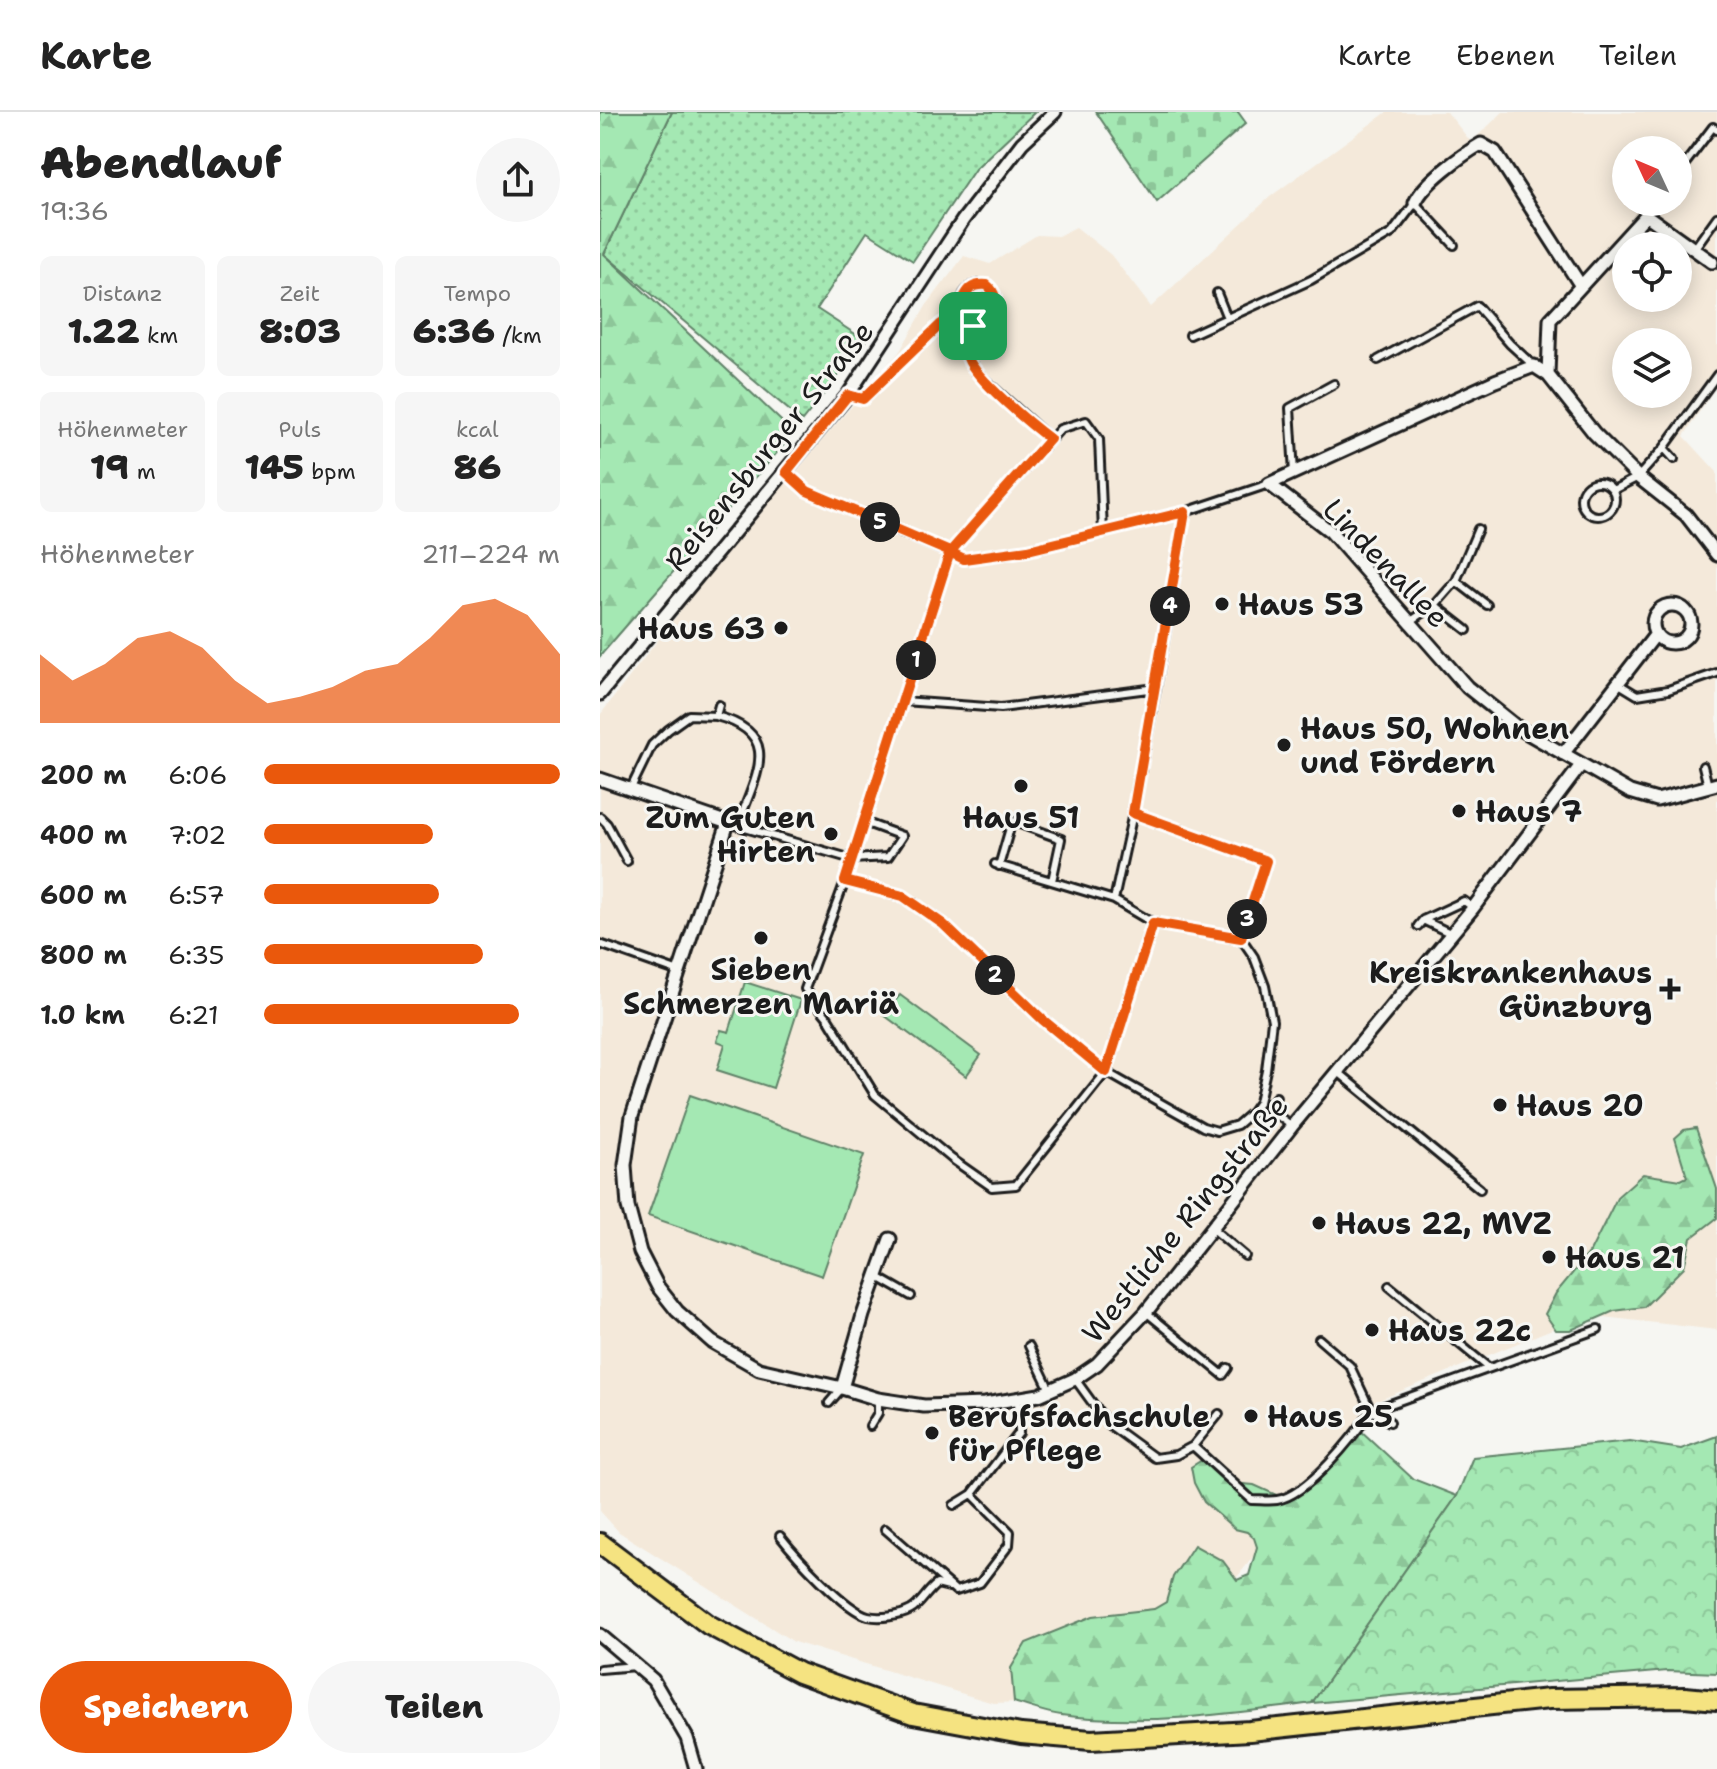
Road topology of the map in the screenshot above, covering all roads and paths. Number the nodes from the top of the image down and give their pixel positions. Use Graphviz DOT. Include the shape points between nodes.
graph roads {
  1 [pos="1055,112"];
  2 [pos="1717,130"];
  3 [pos="1692,155"];
  4 [pos="1415,203"];
  5 [pos="1645,216"];
  6 [pos="1647,216"];
  7 [pos="1717,217"];
  8 [pos="1454,245"];
  9 [pos="1694,249"];
  10 [pos="1714,264"];
  11 [pos="1581,286"];
  12 [pos="1217,293"];
  13 [pos="955,316"];
  14 [pos="1227,318"];
  15 [pos="973,326"];
  16 [pos="1190,335"];
  17 [pos="1378,360"];
  18 [pos="1534,366"];
  19 [pos="1548,375"];
  20 [pos="1717,375"];
  21 [pos="1334,384"];
  22 [pos="848,395"];
  23 [pos="1050,439"];
  24 [pos="1664,448"];
  25 [pos="1674,459"];
  26 [pos="786,472"];
  27 [pos="1294,473"];
  28 [pos="1638,477"];
  29 [pos="1269,484"];
  30 [pos="1613,490"];
  31 [pos="1185,512"];
  32 [pos="1478,529"];
  33 [pos="1103,532"];
  34 [pos="950,552"];
  35 [pos="1717,555"];
  36 [pos="1456,581"];
  37 [pos="1435,605"];
  38 [pos="1487,605"];
  39 [pos="1411,621"];
  40 [pos="1467,630"];
  41 [pos="1656,634"];
  42 [pos="1717,673"];
  43 [pos="1616,683"];
  44 [pos="1156,688"];
  45 [pos="600,694"];
  46 [pos="903,701"];
  47 [pos="719,705"];
  48 [pos="716,716"];
  49 [pos="1563,754"];
  50 [pos="1581,765"];
  51 [pos="1703,766"];
  52 [pos="600,779"];
  53 [pos="1712,785"];
  54 [pos="630,791"];
  55 [pos="1133,813"];
  56 [pos="600,817"];
  57 [pos="864,822"];
  58 [pos="733,824"];
  59 [pos="852,859"];
  60 [pos="627,861"];
  61 [pos="845,881"];
  62 [pos="1052,881"];
  63 [pos="1114,900"];
  64 [pos="1473,908"];
  65 [pos="1153,923"];
  66 [pos="1452,934"];
  67 [pos="1241,938"];
  68 [pos="600,944"];
  69 [pos="679,972"];
  70 [pos="1337,1071"];
  71 [pos="1106,1072"];
  72 [pos="1276,1097"];
  73 [pos="1292,1126"];
  74 [pos="1480,1189"];
  75 [pos="1212,1228"];
  76 [pos="890,1239"];
  77 [pos="1245,1256"];
  78 [pos="876,1276"];
  79 [pos="1389,1286"];
  80 [pos="911,1296"];
  81 [pos="1146,1312"];
  82 [pos="1598,1329"];
  83 [pos="1319,1339"];
  84 [pos="1029,1346"];
  85 [pos="1228,1368"];
  86 [pos="1489,1368"];
  87 [pos="1075,1379"];
  88 [pos="842,1388"];
  89 [pos="1050,1390"];
  90 [pos="1018,1398"];
  91 [pos="878,1399"];
  92 [pos="829,1403"];
  93 [pos="1371,1411"];
  94 [pos="1219,1414"];
  95 [pos="1390,1422"];
  96 [pos="870,1426"];
  97 [pos="1193,1446"];
  98 [pos="972,1494"];
  99 [pos="954,1505"];
  100 [pos="885,1529"];
  101 [pos="780,1536"];
  102 [pos="600,1543"];
  103 [pos="953,1587"];
  104 [pos="600,1635"];
  105 [pos="637,1666"];
  106 [pos="600,1669"];
  107 [pos="1717,1700"];
  108 [pos="696,1769"];
  1 -- 22 [label="street, Reisensburger Straße" via="1022,143 963,220"];
  2 -- 3 [label="lane" via="1713,127"];
  4 -- 8 [label="lane"];
  4 -- 11 [label="street" via="1419,193 1481,144 1495,152"];
  4 -- 14 [label="lane" via="1392,233 1311,280"];
  5 -- 11 [label="street"];
  6 -- 9 [label="street"];
  7 -- 9 [label="lane"];
  9 -- 10 [label="street"];
  11 -- 19 [label="street" via="1550,320"];
  12 -- 14 [label="lane"];
  13 -- 15 [label="lane"];
  13 -- 15 [label="lane" via="970,287 987,285 996,304"];
  13 -- 22 [label="lane" via="863,399"];
  14 -- 16 [label="lane"];
  15 -- 23 [label="lane" via="967,350 974,370"];
  17 -- 18 [label="lane" via="1477,306"];
  18 -- 19 [label="street"];
  18 -- 27 [label="street, Lindenallee"];
  19 -- 28 [label="street"];
  20 -- 24 [label="lane"];
  21 -- 27 [label="lane" via="1290,408"];
  22 -- 26 [label="street, Reisensburger Straße"];
  23 -- 33 [label="lane" via="1060,429 1086,421 1099,439"];
  23 -- 34 [label="lane"];
  24 -- 25 [label="lane"];
  24 -- 28 [label="lane"];
  26 -- 34 [label="lane" via="807,491"];
  26 -- 45 [label="street, Reisensburger Straße"];
  27 -- 29 [label="street, Lindenallee"];
  28 -- 30 [label="lane"];
  28 -- 35 [label="street" via="1686,515"];
  29 -- 31 [label="lane"];
  29 -- 39 [label="street, Lindenallee" via="1331,532"];
  30 -- 30 [label="lane" via="1598,481 1587,485 1582,506 1595,516 1606,514 1614,506"];
  31 -- 33 [label="lane"];
  31 -- 44 [label="lane"];
  32 -- 36 [label="lane"];
  33 -- 34 [label="lane" via="964,559"];
  34 -- 46 [label="lane"];
  36 -- 37 [label="lane"];
  36 -- 38 [label="lane"];
  37 -- 39 [label="lane"];
  37 -- 40 [label="lane"];
  39 -- 49 [label="street, Lindenallee" via="1467,687 1517,727"];
  41 -- 43 [label="street"];
  42 -- 43 [label="lane" via="1637,695"];
  43 -- 49 [label="street"];
  44 -- 46 [label="lane" via="1001,708"];
  44 -- 55 [label="lane"];
  46 -- 57 [label="lane"];
  47 -- 48 [label="lane"];
  48 -- 54 [label="lane" via="689,715 668,730 652,745"];
  48 -- 58 [label="lane" via="738,721 751,732 762,757"];
  49 -- 50 [label="street, Lindenallee"];
  50 -- 53 [label="street, Lindenallee" via="1630,792 1657,800"];
  50 -- 64 [label="street, Westliche Ringstraße"];
  51 -- 53 [label="lane"];
  52 -- 54 [label="street"];
  54 -- 58 [label="street"];
  55 -- 63 [label="lane"];
  55 -- 67 [label="lane" via="1266,861"];
  56 -- 60 [label="lane"];
  57 -- 59 [label="lane"];
  57 -- 59 [label="lane" via="902,836 888,857"];
  58 -- 59 [label="lane"];
  58 -- 69 [label="street, Westliche Ringstraße"];
  59 -- 61 [label="lane"];
  61 -- 71 [label="lane" via="903,896 943,924"];
  61 -- 71 [label="lane" via="805,989 875,1095 952,1159 992,1187 1016,1185"];
  62 -- 62 [label="lane" via="997,865 1012,821 1061,839"];
  62 -- 63 [label="lane"];
  63 -- 65 [label="lane"];
  64 -- 66 [label="street, Westliche Ringstraße"];
  64 -- 66 [label="lane" via="1464,901 1421,923"];
  65 -- 67 [label="lane"];
  65 -- 71 [label="lane"];
  66 -- 70 [label="street, Westliche Ringstraße"];
  67 -- 71 [label="lane" via="1265,986 1272,1021 1259,1102 1252,1112 1237,1125 1217,1131"];
  68 -- 69 [label="lane"];
  69 -- 88 [label="street, Westliche Ringstraße" via="632,1116 625,1165 628,1207 640,1252 677,1311 712,1342 759,1369"];
  70 -- 73 [label="street, Westliche Ringstraße"];
  70 -- 74 [label="lane"];
  72 -- 73 [label="lane" via="1267,1108"];
  73 -- 75 [label="street, Westliche Ringstraße"];
  75 -- 77 [label="lane"];
  75 -- 81 [label="street, Westliche Ringstraße"];
  76 -- 78 [label="street"];
  78 -- 80 [label="lane"];
  78 -- 88 [label="street"];
  79 -- 86 [label="lane"];
  81 -- 85 [label="lane" via="1223,1375"];
  81 -- 87 [label="street, Westliche Ringstraße" via="1116,1346"];
  82 -- 86 [label="lane"];
  83 -- 93 [label="lane" via="1350,1366"];
  84 -- 89 [label="lane"];
  86 -- 93 [label="lane"];
  87 -- 89 [label="street, Westliche Ringstraße"];
  87 -- 97 [label="lane" via="1107,1423 1155,1458"];
  88 -- 91 [label="street, Westliche Ringstraße"];
  88 -- 92 [label="lane"];
  89 -- 90 [label="street, Westliche Ringstraße"];
  90 -- 91 [label="street, Westliche Ringstraße" via="924,1406"];
  90 -- 98 [label="lane" via="1019,1433"];
  91 -- 96 [label="lane"];
  93 -- 95 [label="lane"];
  93 -- 97 [label="lane" via="1304,1488 1280,1500 1252,1500"];
  94 -- 97 [label="lane"];
  98 -- 99 [label="lane"];
  98 -- 103 [label="lane" via="1010,1532 1009,1545 980,1583 956,1591"];
  100 -- 103 [label="lane"];
  101 -- 103 [label="lane" via="814,1575 870,1617 912,1609 937,1584"];
  102 -- 107 [label="main road" via="709,1625 799,1673 913,1714 1021,1734 1091,1740 1250,1731 1549,1699"];
  104 -- 105 [label="street"];
  105 -- 106 [label="lane"];
  105 -- 108 [label="street" via="671,1707"];
}
